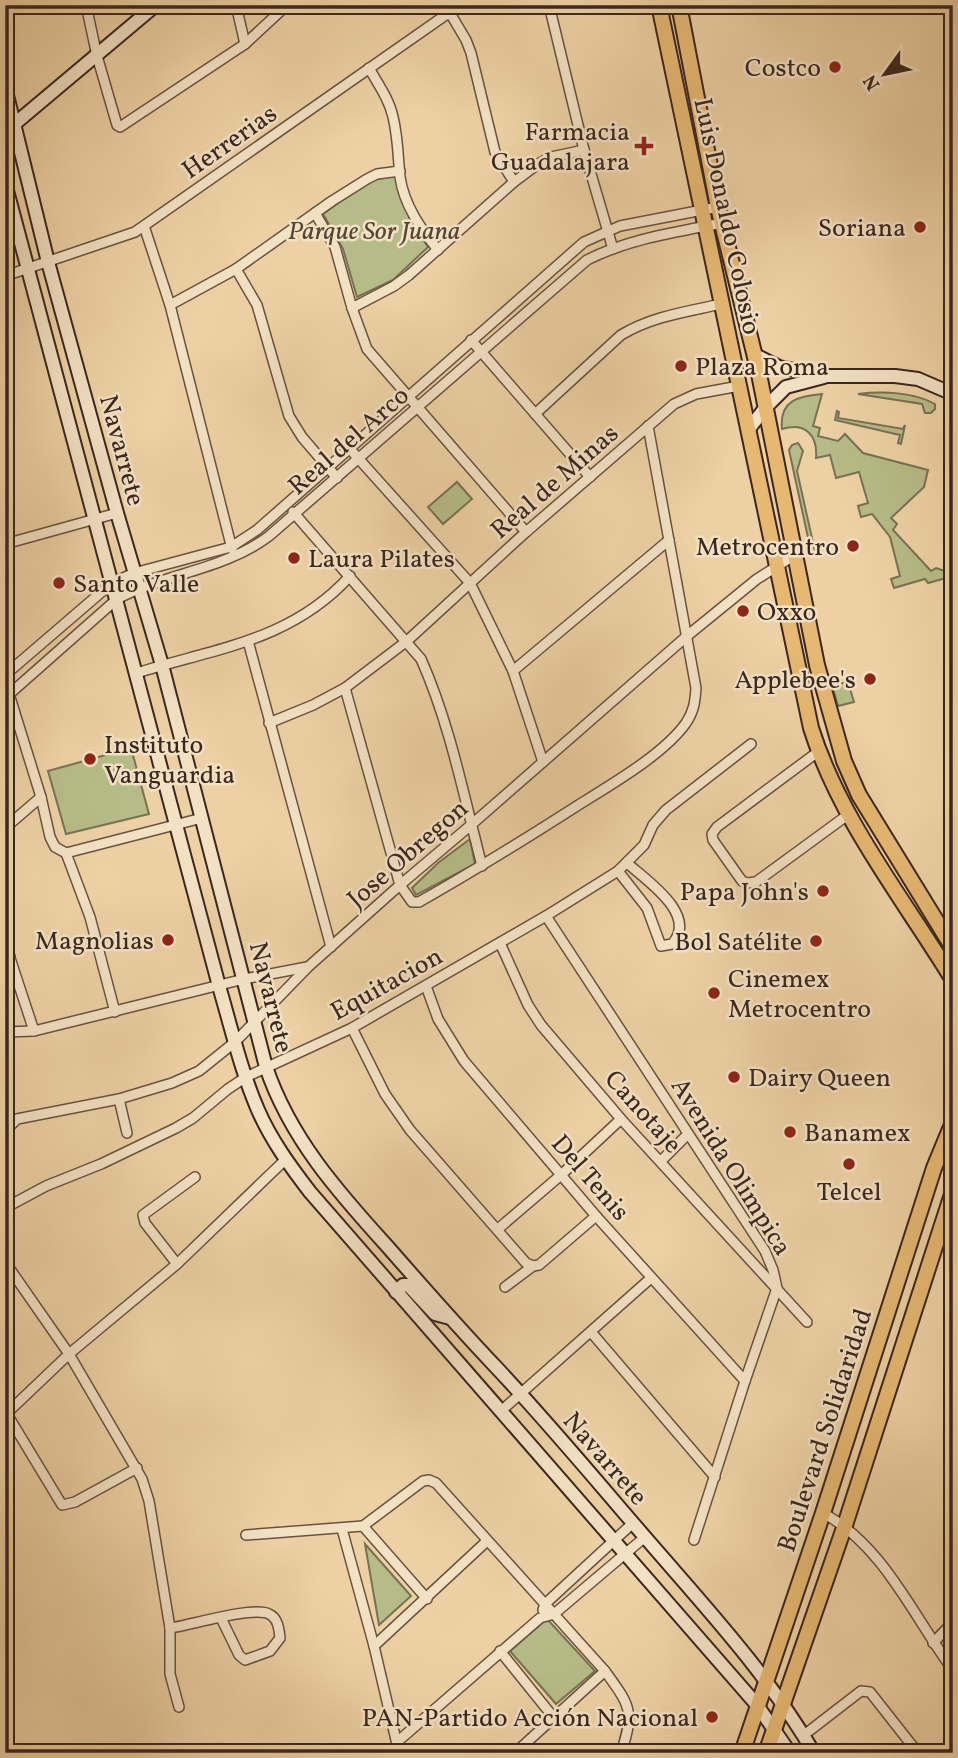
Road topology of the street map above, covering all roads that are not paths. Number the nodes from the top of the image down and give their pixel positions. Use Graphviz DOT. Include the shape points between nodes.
graph roads {
  1 [pos="86,5"];
  2 [pos="156,5"];
  3 [pos="236,5"];
  4 [pos="288,5"];
  5 [pos="460,5"];
  6 [pos="549,5"];
  7 [pos="659,5"];
  8 [pos="679,5"];
  9 [pos="450,13"];
  10 [pos="245,44"];
  11 [pos="97,55"];
  12 [pos="369,68"];
  13 [pos="5,87"];
  14 [pos="10,128"];
  15 [pos="584,150"];
  16 [pos="400,171"];
  17 [pos="513,182"];
  18 [pos="5,183"];
  19 [pos="718,206"];
  20 [pos="701,211"];
  21 [pos="314,213"];
  22 [pos="722,223"];
  23 [pos="144,226"];
  24 [pos="704,227"];
  25 [pos="607,231"];
  26 [pos="613,248"];
  27 [pos="438,250"];
  28 [pos="48,262"];
  29 [pos="26,269"];
  30 [pos="236,269"];
  31 [pos="5,276"];
  32 [pos="170,304"];
  33 [pos="721,304"];
  34 [pos="352,308"];
  35 [pos="471,340"];
  36 [pos="481,352"];
  37 [pos="755,355"];
  38 [pos="827,376"];
  39 [pos="739,386"];
  40 [pos="953,394"];
  41 [pos="408,396"];
  42 [pos="418,407"];
  43 [pos="766,407"];
  44 [pos="535,414"];
  45 [pos="648,426"];
  46 [pos="748,430"];
  47 [pos="349,448"];
  48 [pos="360,459"];
  49 [pos="328,467"];
  50 [pos="590,477"];
  51 [pos="337,478"];
  52 [pos="288,505"];
  53 [pos="117,513"];
  54 [pos="296,514"];
  55 [pos="94,519"];
  56 [pos="526,532"];
  57 [pos="669,540"];
  58 [pos="5,544"];
  59 [pos="231,547"];
  60 [pos="795,555"];
  61 [pos="235,558"];
  62 [pos="776,567"];
  63 [pos="134,573"];
  64 [pos="350,576"];
  65 [pos="112,583"];
  66 [pos="470,583"];
  67 [pos="138,588"];
  68 [pos="117,599"];
  69 [pos="71,617"];
  70 [pos="83,628"];
  71 [pos="687,636"];
  72 [pos="248,641"];
  73 [pos="407,641"];
  74 [pos="162,665"];
  75 [pos="513,671"];
  76 [pos="136,673"];
  77 [pos="5,676"];
  78 [pos="5,681"];
  79 [pos="345,688"];
  80 [pos="8,696"];
  81 [pos="269,723"];
  82 [pos="751,744"];
  83 [pos="818,751"];
  84 [pos="542,762"];
  85 [pos="41,797"];
  86 [pos="849,814"];
  87 [pos="202,818"];
  88 [pos="471,825"];
  89 [pos="177,826"];
  90 [pos="5,828"];
  91 [pos="66,853"];
  92 [pos="626,863"];
  93 [pos="481,866"];
  94 [pos="618,871"];
  95 [pos="649,883"];
  96 [pos="400,885"];
  97 [pos="636,895"];
  98 [pos="547,916"];
  99 [pos="946,930"];
  100 [pos="5,939"];
  101 [pos="500,943"];
  102 [pos="331,947"];
  103 [pos="953,948"];
  104 [pos="8,956"];
  105 [pos="308,967"];
  106 [pos="244,979"];
  107 [pos="953,980"];
  108 [pos="219,986"];
  109 [pos="426,986"];
  110 [pos="116,1012"];
  111 [pos="255,1021"];
  112 [pos="352,1028"];
  113 [pos="34,1031"];
  114 [pos="5,1032"];
  115 [pos="236,1042"];
  116 [pos="266,1068"];
  117 [pos="246,1077"];
  118 [pos="119,1098"];
  119 [pos="5,1119"];
  120 [pos="17,1119"];
  121 [pos="621,1119"];
  122 [pos="953,1122"];
  123 [pos="5,1131"];
  124 [pos="127,1133"];
  125 [pos="688,1134"];
  126 [pos="285,1160"];
  127 [pos="660,1161"];
  128 [pos="561,1175"];
  129 [pos="195,1177"];
  130 [pos="953,1191"];
  131 [pos="5,1208"];
  132 [pos="596,1216"];
  133 [pos="498,1229"];
  134 [pos="5,1262"];
  135 [pos="177,1264"];
  136 [pos="536,1265"];
  137 [pos="651,1278"];
  138 [pos="505,1287"];
  139 [pos="777,1289"];
  140 [pos="396,1292"];
  141 [pos="450,1318"];
  142 [pos="807,1322"];
  143 [pos="590,1332"];
  144 [pos="69,1354"];
  145 [pos="745,1381"];
  146 [pos="520,1393"];
  147 [pos="501,1411"];
  148 [pos="6,1414"];
  149 [pos="136,1468"];
  150 [pos="715,1477"];
  151 [pos="823,1513"];
  152 [pos="633,1523"];
  153 [pos="845,1525"];
  154 [pos="363,1526"];
  155 [pos="341,1529"];
  156 [pos="246,1535"];
  157 [pos="645,1537"];
  158 [pos="694,1540"];
  159 [pos="487,1541"];
  160 [pos="614,1541"];
  161 [pos="625,1553"];
  162 [pos="679,1576"];
  163 [pos="660,1593"];
  164 [pos="427,1599"];
  165 [pos="545,1604"];
  166 [pos="554,1614"];
  167 [pos="221,1618"];
  168 [pos="540,1618"];
  169 [pos="953,1622"];
  170 [pos="170,1628"];
  171 [pos="933,1643"];
  172 [pos="374,1646"];
  173 [pos="500,1651"];
  174 [pos="953,1670"];
  175 [pos="605,1671"];
  176 [pos="766,1679"];
  177 [pos="783,1702"];
  178 [pos="757,1705"];
  179 [pos="179,1707"];
  180 [pos="554,1718"];
  181 [pos="774,1728"];
  182 [pos="804,1735"];
  183 [pos="397,1742"];
  184 [pos="399,1753"];
  185 [pos="514,1753"];
  186 [pos="621,1753"];
  187 [pos="742,1753"];
  188 [pos="766,1753"];
  189 [pos="790,1753"];
  190 [pos="814,1753"];
  191 [pos="918,1753"];
  1 -- 11 [label="street"];
  2 -- 11 [label="main road"];
  3 -- 10 [label="street"];
  4 -- 10 [label="street"];
  5 -- 9 [label="street, Herrerias"];
  6 -- 15 [label="street"];
  7 -- 20 [label="main road, Luis Donaldo Colosio"];
  8 -- 19 [label="main road, Luis Donaldo Colosio"];
  9 -- 12 [label="street, Herrerias"];
  9 -- 17 [label="street" via="471,53 495,152"];
  10 -- 11 [label="street" via="120,127"];
  11 -- 14 [label="main road"];
  12 -- 16 [label="street" via="393,115"];
  12 -- 23 [label="street, Herrerias"];
  13 -- 14 [label="main road, Navarrete"];
  14 -- 28 [label="main road, Navarrete"];
  15 -- 17 [label="street" via="551,157"];
  15 -- 25 [label="street"];
  16 -- 21 [label="street" via="371,176"];
  16 -- 27 [label="street" via="418,223"];
  17 -- 27 [label="street"];
  18 -- 29 [label="main road, Navarrete"];
  19 -- 20 [label="street, Real del Arco"];
  19 -- 22 [label="main road, Luis Donaldo Colosio"];
  20 -- 24 [label="main road, Luis Donaldo Colosio"];
  20 -- 25 [label="street, Real del Arco"];
  21 -- 30 [label="street"];
  21 -- 34 [label="street" via="335,247"];
  22 -- 24 [label="street, Real del Arco"];
  22 -- 37 [label="main road, Luis Donaldo Colosio"];
  23 -- 28 [label="street, Herrerias" via="118,240"];
  23 -- 32 [label="street"];
  24 -- 26 [label="street, Real del Arco"];
  24 -- 33 [label="main road, Luis Donaldo Colosio"];
  25 -- 26 [label="street"];
  25 -- 35 [label="street, Real del Arco" via="584,242"];
  26 -- 36 [label="street, Real del Arco" via="587,260"];
  27 -- 34 [label="street" via="394,286"];
  28 -- 29 [label="street, Herrerias"];
  28 -- 53 [label="main road, Navarrete"];
  29 -- 31 [label="street, Herrerias"];
  29 -- 55 [label="main road, Navarrete"];
  30 -- 32 [label="street"];
  30 -- 49 [label="street" via="257,305 289,416"];
  32 -- 59 [label="street"];
  33 -- 39 [label="main road, Luis Donaldo Colosio"];
  33 -- 44 [label="street" via="651,320 621,335"];
  34 -- 41 [label="street" via="367,349"];
  35 -- 36 [label="street"];
  35 -- 41 [label="street, Real del Arco"];
  36 -- 42 [label="street, Real del Arco"];
  36 -- 44 [label="street"];
  37 -- 38 [label="main road" via="779,367"];
  37 -- 43 [label="main road, Luis Donaldo Colosio"];
  38 -- 40 [label="main road" via="918,379"];
  38 -- 43 [label="main road" via="786,387"];
  39 -- 45 [label="street, Real de Minas" via="696,394 674,404"];
  39 -- 46 [label="main road, Luis Donaldo Colosio"];
  41 -- 42 [label="street"];
  41 -- 47 [label="street, Real del Arco"];
  42 -- 48 [label="street, Real del Arco"];
  42 -- 56 [label="street"];
  43 -- 46 [label="main road"];
  43 -- 60 [label="main road, Luis Donaldo Colosio"];
  44 -- 50 [label="street"];
  45 -- 50 [label="street, Real de Minas"];
  45 -- 57 [label="street"];
  46 -- 62 [label="main road, Luis Donaldo Colosio"];
  47 -- 48 [label="street"];
  47 -- 49 [label="street, Real del Arco"];
  48 -- 51 [label="street, Real del Arco"];
  48 -- 66 [label="street"];
  49 -- 51 [label="street"];
  49 -- 52 [label="street, Real del Arco"];
  50 -- 56 [label="street, Real de Minas"];
  51 -- 54 [label="street, Real del Arco"];
  52 -- 54 [label="street"];
  52 -- 59 [label="street, Real del Arco"];
  53 -- 55 [label="street"];
  53 -- 63 [label="main road, Navarrete"];
  54 -- 61 [label="street, Real del Arco"];
  54 -- 64 [label="street"];
  55 -- 58 [label="street"];
  55 -- 65 [label="main road, Navarrete"];
  56 -- 66 [label="street, Real de Minas"];
  57 -- 71 [label="street"];
  57 -- 75 [label="street"];
  59 -- 61 [label="street"];
  59 -- 63 [label="street, Real del Arco"];
  60 -- 62 [label="street, Jose Obregon"];
  60 -- 99 [label="main road, Luis Donaldo Colosio" via="824,693 844,761 870,816"];
  61 -- 67 [label="street, Real del Arco"];
  62 -- 71 [label="street, Jose Obregon"];
  62 -- 83 [label="main road, Luis Donaldo Colosio"];
  63 -- 65 [label="street, Real del Arco"];
  63 -- 67 [label="main road, Navarrete"];
  64 -- 72 [label="street" via="309,613"];
  64 -- 73 [label="street"];
  65 -- 68 [label="main road, Navarrete"];
  65 -- 69 [label="street, Real del Arco"];
  66 -- 73 [label="street, Real de Minas"];
  66 -- 75 [label="street"];
  67 -- 68 [label="street, Real del Arco"];
  67 -- 74 [label="main road, Navarrete"];
  68 -- 70 [label="street, Real del Arco"];
  68 -- 76 [label="main road, Navarrete"];
  69 -- 70 [label="street"];
  69 -- 77 [label="street, Real del Arco"];
  70 -- 80 [label="street, Real del Arco"];
  71 -- 84 [label="street, Jose Obregon"];
  71 -- 93 [label="street" via="696,688 694,709 685,725 615,782"];
  72 -- 74 [label="street"];
  72 -- 81 [label="street"];
  73 -- 79 [label="street, Real de Minas"];
  73 -- 88 [label="street" via="431,681"];
  74 -- 76 [label="street"];
  74 -- 87 [label="main road, Navarrete"];
  75 -- 84 [label="street"];
  76 -- 89 [label="main road, Navarrete"];
  78 -- 80 [label="street"];
  79 -- 81 [label="street, Real de Minas"];
  79 -- 96 [label="street"];
  80 -- 85 [label="street"];
  81 -- 102 [label="street"];
  82 -- 92 [label="street, Equitacion" via="666,810 644,845"];
  83 -- 86 [label="main road, Luis Donaldo Colosio"];
  83 -- 86 [label="street" via="717,827 713,840 742,881 756,882"];
  84 -- 88 [label="street, Jose Obregon"];
  85 -- 90 [label="street"];
  85 -- 91 [label="street" via="54,846"];
  86 -- 107 [label="main road, Luis Donaldo Colosio"];
  87 -- 89 [label="street"];
  87 -- 106 [label="main road, Navarrete"];
  88 -- 93 [label="street"];
  88 -- 96 [label="street, Jose Obregon"];
  89 -- 91 [label="street"];
  89 -- 108 [label="main road, Navarrete"];
  91 -- 110 [label="street" via="90,917"];
  92 -- 94 [label="street, Equitacion"];
  92 -- 95 [label="street"];
  93 -- 96 [label="street" via="419,902 412,902"];
  94 -- 97 [label="street"];
  94 -- 98 [label="street, Equitacion"];
  95 -- 97 [label="street"];
  95 -- 97 [label="street" via="675,909 680,923 672,944 661,946 657,941 647,908"];
  96 -- 102 [label="street, Jose Obregon"];
  98 -- 101 [label="street, Equitacion"];
  98 -- 125 [label="street, Avenida Olimpica"];
  99 -- 103 [label="main road, Luis Donaldo Colosio"];
  100 -- 104 [label="street"];
  101 -- 109 [label="street, Equitacion"];
  101 -- 121 [label="street, Canotaje" via="527,1005"];
  102 -- 105 [label="street, Jose Obregon"];
  104 -- 113 [label="street"];
  105 -- 106 [label="street"];
  105 -- 111 [label="street, Jose Obregon"];
  106 -- 108 [label="street"];
  106 -- 111 [label="main road, Navarrete"];
  108 -- 110 [label="street"];
  108 -- 115 [label="main road, Navarrete"];
  109 -- 112 [label="street, Equitacion"];
  109 -- 128 [label="street, Del Tenis" via="438,1019 464,1061"];
  110 -- 113 [label="street"];
  111 -- 115 [label="street, Jose Obregon"];
  111 -- 116 [label="main road, Navarrete"];
  112 -- 116 [label="street, Equitacion"];
  112 -- 133 [label="street" via="385,1094 410,1130"];
  113 -- 114 [label="street"];
  115 -- 117 [label="main road, Navarrete"];
  115 -- 118 [label="street, Jose Obregon" via="199,1071"];
  116 -- 117 [label="street, Equitacion"];
  116 -- 141 [label="main road, Navarrete" via="305,1147"];
  117 -- 126 [label="main road, Navarrete" via="258,1111"];
  117 -- 131 [label="street, Equitacion" via="176,1128"];
  118 -- 120 [label="street, Jose Obregon"];
  118 -- 124 [label="street"];
  119 -- 120 [label="street, Jose Obregon"];
  120 -- 123 [label="street"];
  121 -- 127 [label="street, Canotaje"];
  121 -- 128 [label="street"];
  122 -- 151 [label="main road, Boulevard Solidaridad" via="934,1168"];
  125 -- 127 [label="street"];
  125 -- 139 [label="street, Avenida Olimpica" via="765,1251"];
  126 -- 135 [label="street"];
  126 -- 140 [label="main road, Navarrete"];
  127 -- 139 [label="street, Canotaje"];
  128 -- 132 [label="street, Del Tenis"];
  128 -- 133 [label="street"];
  129 -- 135 [label="street" via="143,1215"];
  130 -- 153 [label="main road, Boulevard Solidaridad"];
  132 -- 136 [label="street"];
  132 -- 137 [label="street, Del Tenis"];
  133 -- 136 [label="street" via="527,1263"];
  134 -- 144 [label="street"];
  135 -- 144 [label="street"];
  136 -- 138 [label="street"];
  137 -- 143 [label="street"];
  137 -- 145 [label="street, Del Tenis"];
  139 -- 142 [label="street, Canotaje"];
  139 -- 145 [label="street, Avenida Olimpica"];
  140 -- 141 [label="main road" via="408,1285 435,1314"];
  140 -- 147 [label="main road, Navarrete"];
  141 -- 146 [label="main road, Navarrete"];
  143 -- 146 [label="street"];
  143 -- 150 [label="street"];
  144 -- 148 [label="street"];
  144 -- 149 [label="street"];
  145 -- 150 [label="street, Avenida Olimpica"];
  146 -- 147 [label="street"];
  146 -- 152 [label="main road, Navarrete"];
  147 -- 160 [label="main road, Navarrete"];
  148 -- 149 [label="street" via="62,1505"];
  149 -- 170 [label="street" via="149,1501"];
  150 -- 158 [label="street, Avenida Olimpica"];
  151 -- 153 [label="street"];
  151 -- 176 [label="main road, Boulevard Solidaridad"];
  152 -- 157 [label="main road, Navarrete"];
  152 -- 160 [label="street"];
  153 -- 171 [label="street" via="887,1570"];
  153 -- 177 [label="main road, Boulevard Solidaridad"];
  154 -- 155 [label="street"];
  154 -- 159 [label="street" via="429,1480"];
  154 -- 164 [label="street"];
  155 -- 156 [label="street"];
  155 -- 172 [label="street"];
  157 -- 161 [label="street"];
  157 -- 162 [label="main road, Navarrete"];
  159 -- 164 [label="street"];
  159 -- 165 [label="street"];
  160 -- 161 [label="main road, Navarrete"];
  160 -- 165 [label="street"];
  161 -- 163 [label="main road, Navarrete"];
  161 -- 166 [label="street"];
  162 -- 163 [label="main road"];
  162 -- 176 [label="main road, Navarrete"];
  163 -- 178 [label="main road, Navarrete"];
  164 -- 172 [label="street"];
  165 -- 166 [label="street"];
  165 -- 168 [label="street"];
  166 -- 168 [label="street"];
  166 -- 175 [label="street"];
  167 -- 167 [label="street" via="266,1612 278,1623 280,1638 270,1651 245,1660"];
  167 -- 170 [label="street"];
  168 -- 173 [label="street"];
  169 -- 171 [label="street"];
  170 -- 179 [label="street" via="170,1674"];
  171 -- 174 [label="street"];
  172 -- 183 [label="street"];
  173 -- 180 [label="street"];
  173 -- 183 [label="street"];
  175 -- 180 [label="street"];
  175 -- 186 [label="street" via="626,1701 631,1717"];
  176 -- 177 [label="main road, Navarrete"];
  176 -- 178 [label="main road, Boulevard Solidaridad"];
  177 -- 181 [label="main road, Boulevard Solidaridad"];
  177 -- 182 [label="main road, Navarrete"];
  178 -- 181 [label="main road, Navarrete"];
  178 -- 187 [label="main road, Boulevard Solidaridad"];
  180 -- 185 [label="street"];
  181 -- 188 [label="main road, Boulevard Solidaridad"];
  181 -- 189 [label="main road, Navarrete"];
  182 -- 190 [label="main road, Navarrete"];
  182 -- 191 [label="street" via="865,1690"];
  183 -- 184 [label="street"];
}
